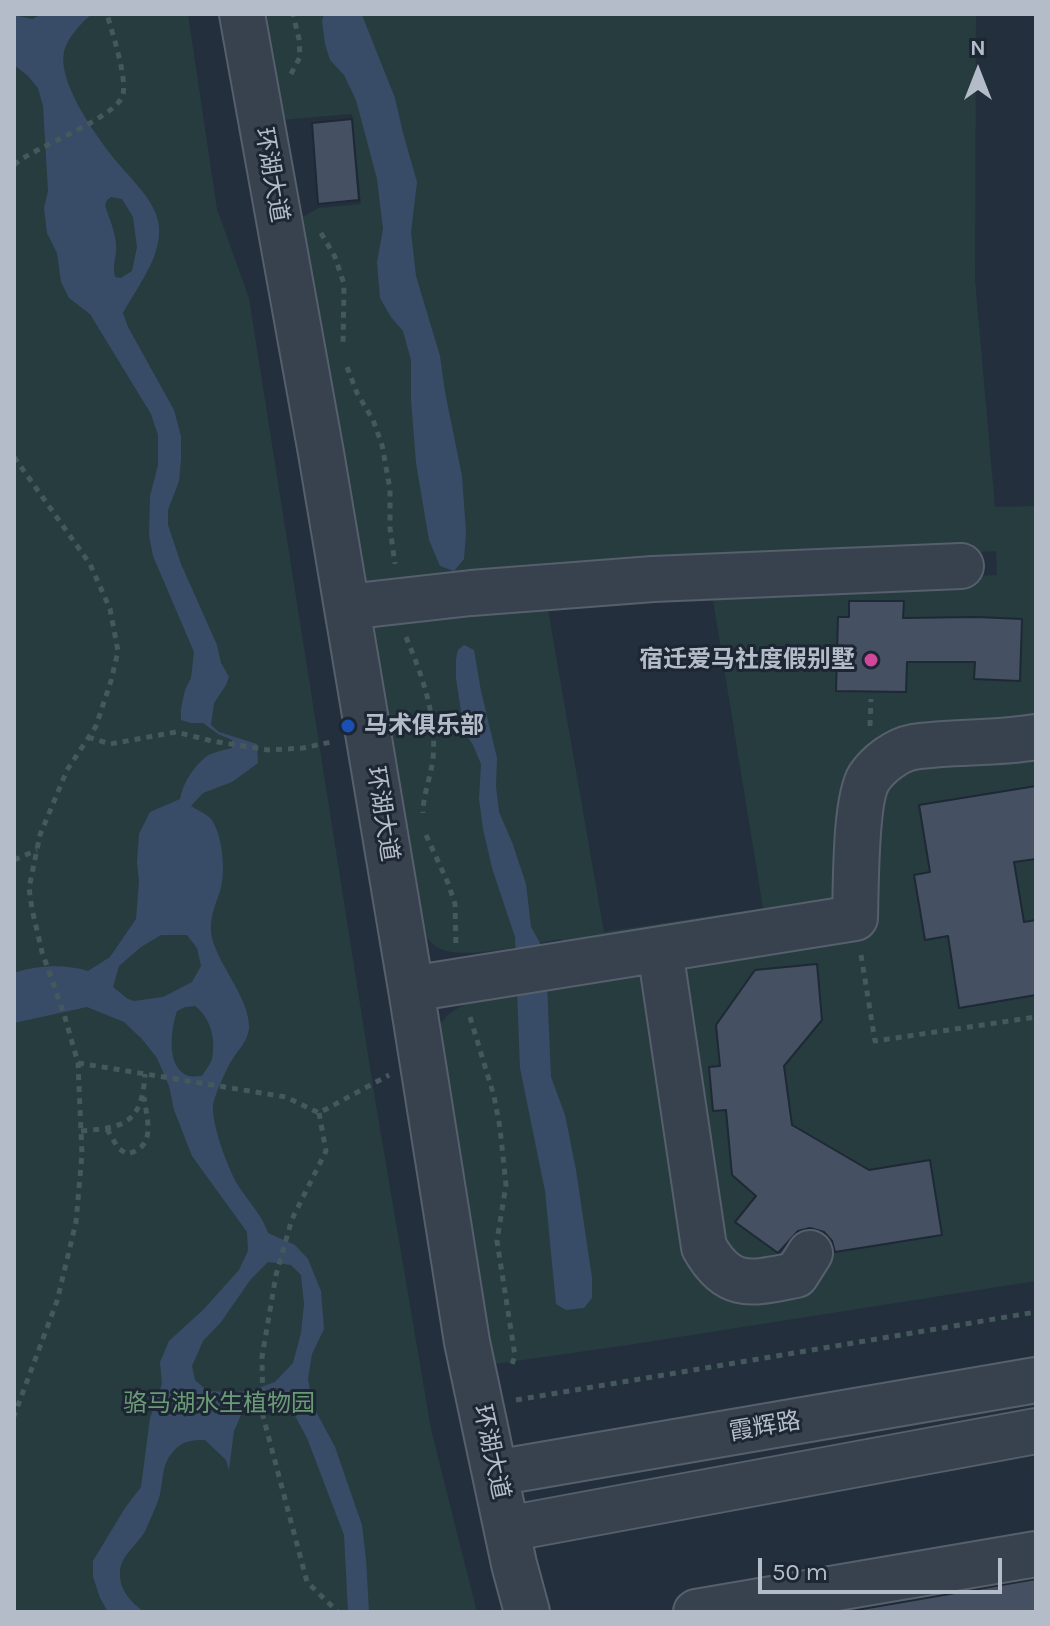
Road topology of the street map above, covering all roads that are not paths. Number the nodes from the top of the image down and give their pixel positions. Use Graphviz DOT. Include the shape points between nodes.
graph roads {
  1 [pos="242,14"];
  2 [pos="961,566"];
  3 [pos="347,607"];
  4 [pos="1036,737"];
  5 [pos="660,950"];
  6 [pos="411,989"];
  7 [pos="810,1253"];
  8 [pos="1036,1380"];
  9 [pos="1036,1431"];
  10 [pos="495,1473"];
  11 [pos="507,1529"];
  12 [pos="1036,1554"];
  13 [pos="739,1608"];
  14 [pos="527,1612"];
  15 [pos="696,1612"];
  1 -- 3 [label="street, 环湖大道"];
  2 -- 3 [label="street" via="653,579"];
  3 -- 6 [label="street, 环湖大道"];
  4 -- 5 [label="street" via="909,748 879,767 863,794 855,918"];
  5 -- 6 [label="street"];
  5 -- 7 [label="street" via="704,1247 723,1272 739,1281 796,1275"];
  6 -- 10 [label="street, 环湖大道" via="467,1342 494,1391"];
  8 -- 10 [label="street, 霞辉路"];
  9 -- 11 [label="street"];
  10 -- 11 [label="street, 环湖大道"];
  11 -- 14 [label="street, 环湖大道"];
  12 -- 13 [label="street"];
  13 -- 15 [label="street"];
}
